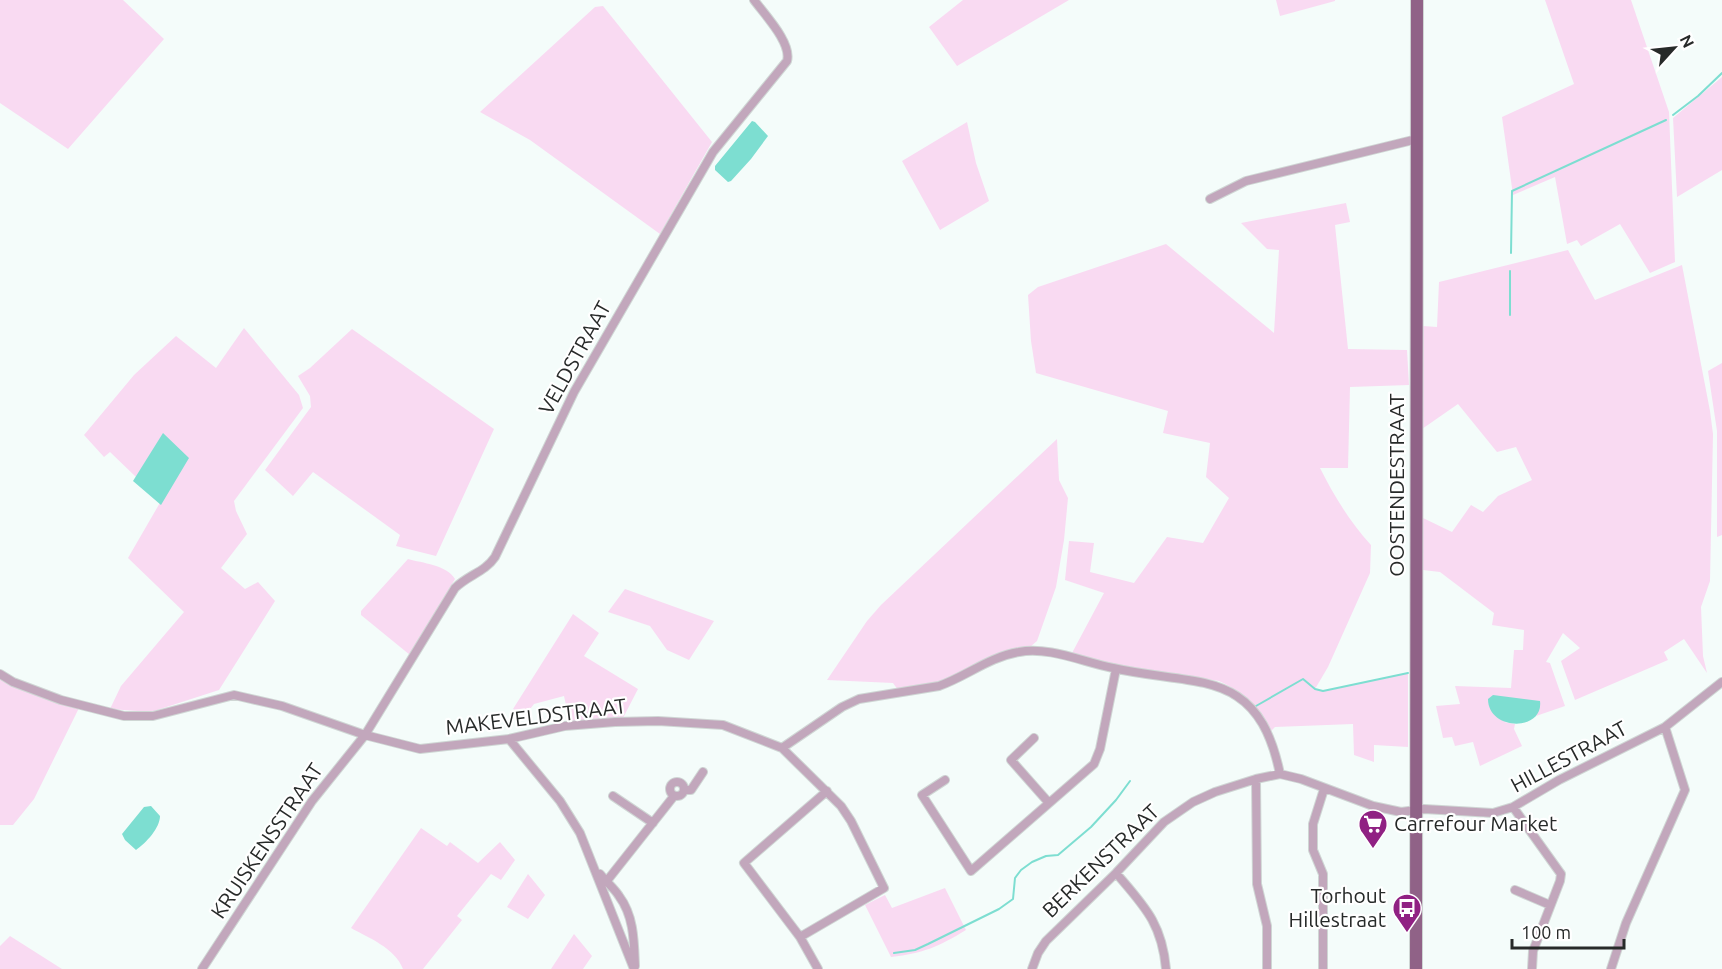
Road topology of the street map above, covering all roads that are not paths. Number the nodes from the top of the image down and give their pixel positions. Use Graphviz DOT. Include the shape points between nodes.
graph roads {
  1 [pos="754,0"];
  2 [pos="1416,0"];
  3 [pos="1417,139"];
  4 [pos="1210,199"];
  5 [pos="1116,669"];
  6 [pos="0,675"];
  7 [pos="1722,682"];
  8 [pos="1665,727"];
  9 [pos="365,735"];
  10 [pos="1034,738"];
  11 [pos="509,739"];
  12 [pos="782,748"];
  13 [pos="703,772"];
  14 [pos="1280,774"];
  15 [pos="1256,779"];
  16 [pos="945,780"];
  17 [pos="1324,789"];
  18 [pos="685,790"];
  19 [pos="827,791"];
  20 [pos="613,796"];
  21 [pos="674,796"];
  22 [pos="1048,804"];
  23 [pos="1513,807"];
  24 [pos="1417,809"];
  25 [pos="653,823"];
  26 [pos="595,869"];
  27 [pos="1116,873"];
  28 [pos="606,882"];
  29 [pos="1515,890"];
  30 [pos="1550,905"];
  31 [pos="800,937"];
  32 [pos="202,969"];
  33 [pos="635,969"];
  34 [pos="818,969"];
  35 [pos="1032,969"];
  36 [pos="1166,969"];
  37 [pos="1268,969"];
  38 [pos="1323,969"];
  39 [pos="1416,969"];
  40 [pos="1532,969"];
  41 [pos="1611,969"];
  1 -- 9 [label="street, VELDSTRAAT" via="784,42 787,61 713,152 574,392 495,556 486,568 455,588"];
  2 -- 3 [label="main road, OOSTENDESTRAAT"];
  3 -- 4 [label="street" via="1246,181"];
  3 -- 24 [label="main road, OOSTENDESTRAAT"];
  5 -- 12 [label="street" via="1039,650 1019,652 987,661 939,686 859,699"];
  5 -- 14 [label="street" via="1186,678 1232,692 1259,716"];
  5 -- 22 [label="street" via="1094,764"];
  6 -- 9 [label="street, MAKEVELDSTRAAT" via="61,700 124,716 153,716 234,695 282,706"];
  7 -- 8 [label="street, HILLESTRAAT"];
  8 -- 23 [label="street, HILLESTRAAT" via="1588,764"];
  8 -- 41 [label="street" via="1685,790 1626,923"];
  9 -- 11 [label="street, MAKEVELDSTRAAT" via="420,749"];
  9 -- 32 [label="street, KRUISKENSSTRAAT" via="312,801"];
  10 -- 22 [label="street" via="1011,760"];
  11 -- 12 [label="street, MAKEVELDSTRAAT" via="565,726 658,721 723,725"];
  11 -- 26 [label="street" via="571,817"];
  12 -- 19 [label="street"];
  13 -- 18 [label="street" via="691,790"];
  14 -- 15 [label="street, BERKENSTRAAT"];
  14 -- 17 [label="street"];
  15 -- 27 [label="street, BERKENSTRAAT" via="1193,802 1164,822"];
  15 -- 37 [label="street" via="1257,884 1267,926"];
  16 -- 22 [label="street" via="922,795 970,871"];
  17 -- 24 [label="street" via="1373,806 1401,812"];
  17 -- 38 [label="street" via="1313,824 1313,850 1323,874"];
  18 -- 21 [label="street" via="679,797"];
  18 -- 21 [label="street" via="683,784 674,783 670,789"];
  19 -- 31 [label="street" via="744,863"];
  19 -- 31 [label="street" via="851,821 884,888"];
  20 -- 25 [label="street"];
  21 -- 25 [label="street"];
  23 -- 24 [label="street, HILLESTRAAT" via="1492,813"];
  23 -- 30 [label="street" via="1561,874"];
  24 -- 39 [label="main road, OOSTENDESTRAAT"];
  25 -- 28 [label="street"];
  26 -- 28 [label="street"];
  26 -- 33 [label="street"];
  27 -- 35 [label="street, BERKENSTRAAT" via="1046,941"];
  27 -- 36 [label="street" via="1147,909 1159,930"];
  28 -- 33 [label="street" via="619,895 630,918"];
  29 -- 30 [label="street"];
  30 -- 40 [label="street" via="1533,951"];
  31 -- 34 [label="street"];
}
